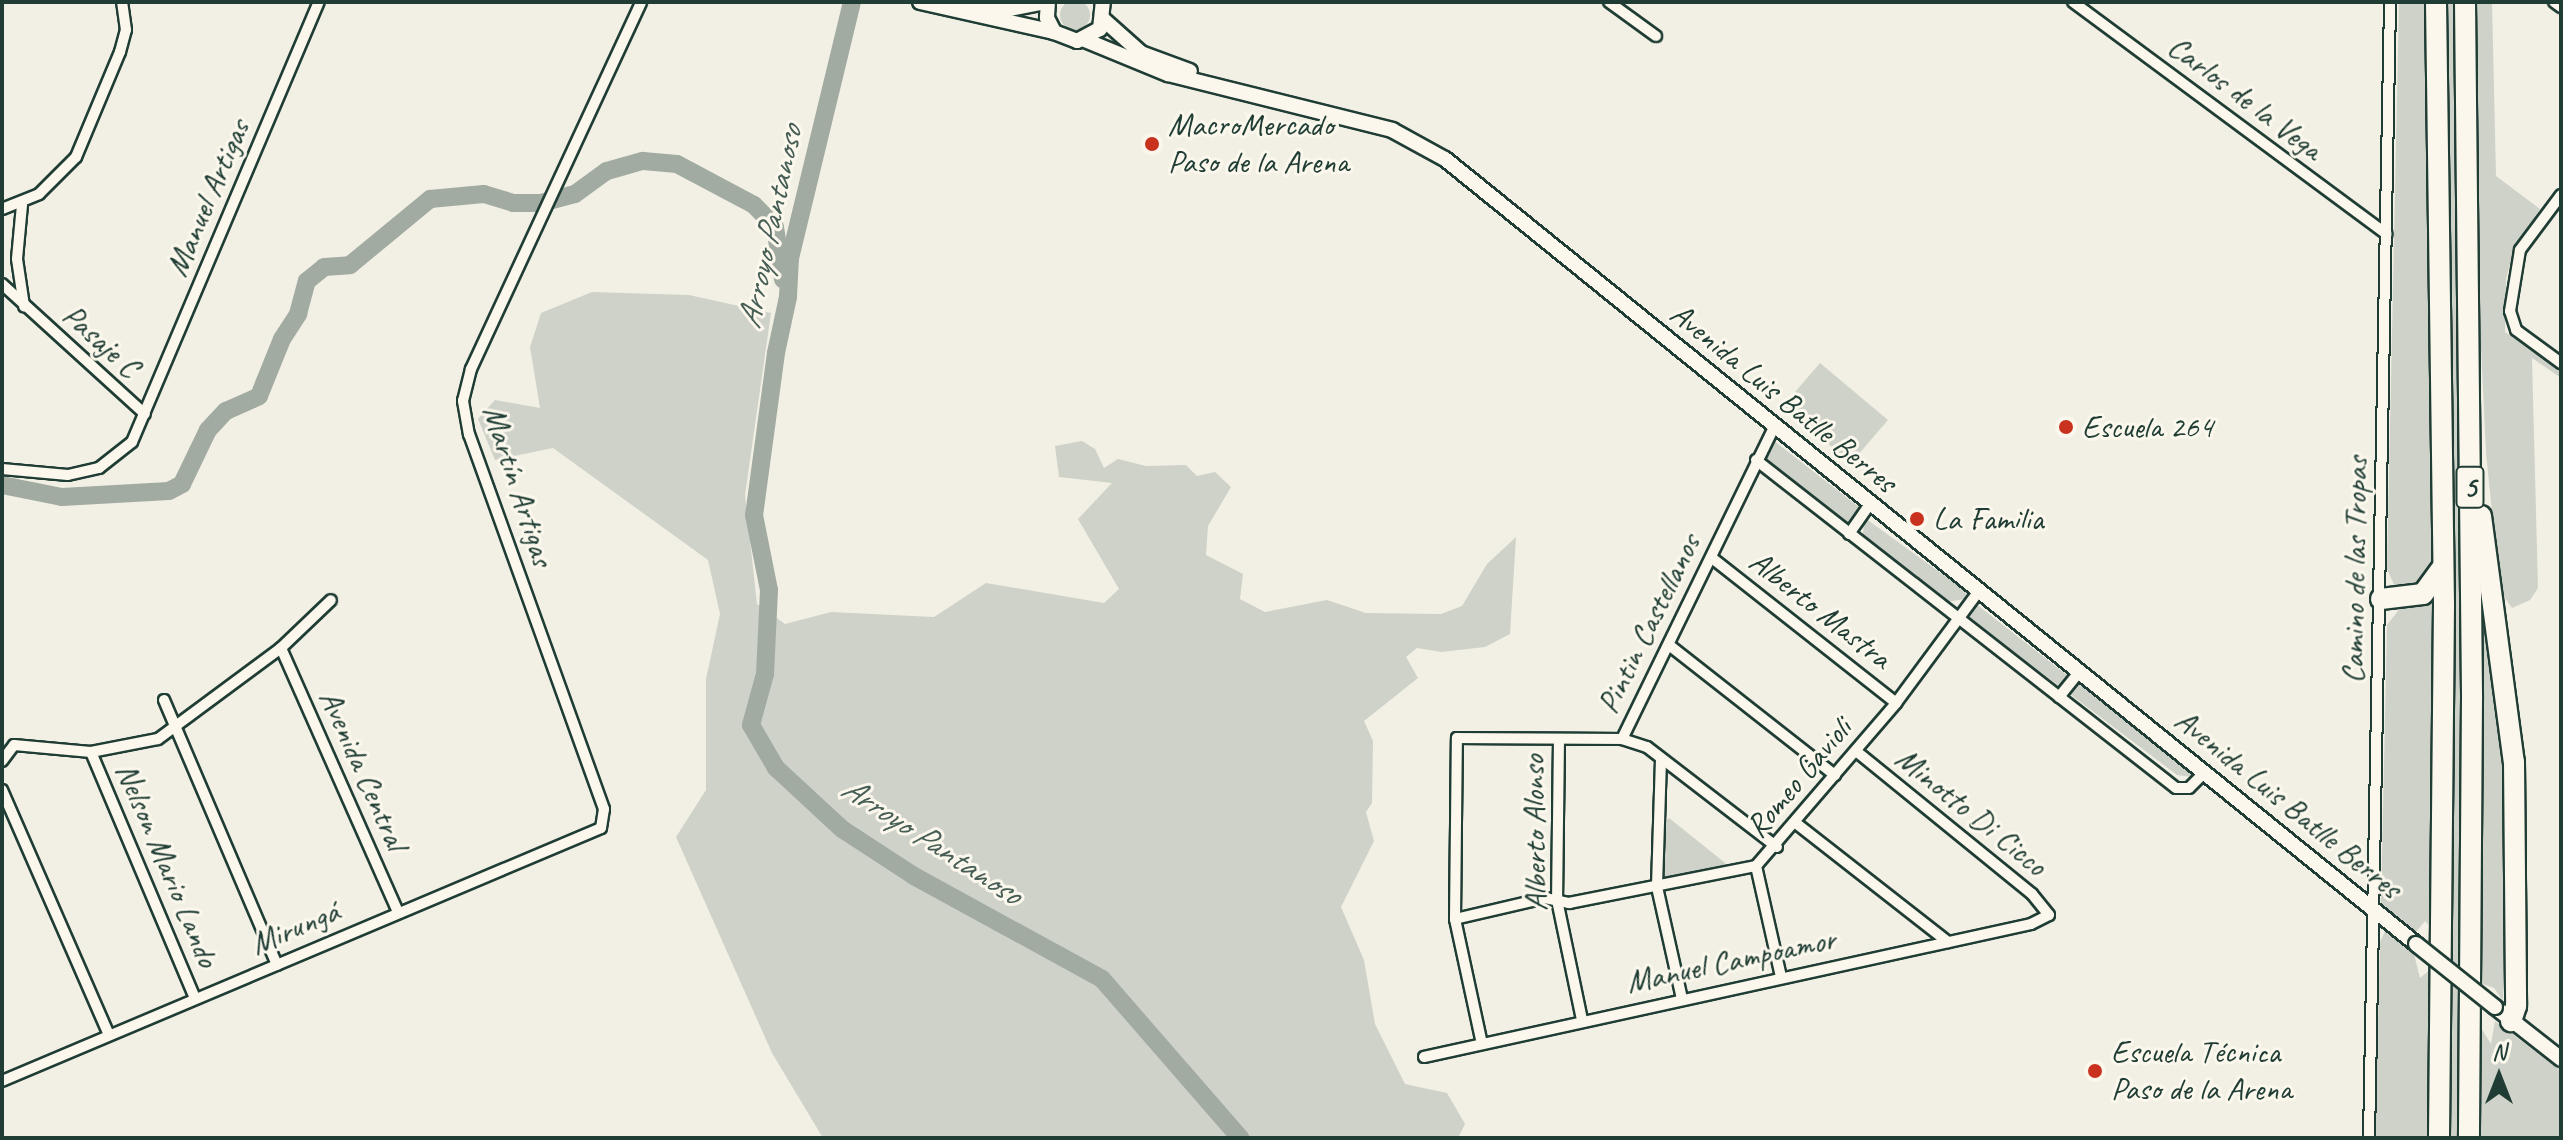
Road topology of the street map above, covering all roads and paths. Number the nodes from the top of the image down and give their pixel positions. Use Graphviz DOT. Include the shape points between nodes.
graph roads {
  1 [pos="122,2"];
  2 [pos="319,2"];
  3 [pos="641,2"];
  4 [pos="920,2"];
  5 [pos="944,2"];
  6 [pos="1047,2"];
  7 [pos="1103,2"];
  8 [pos="1609,2"];
  9 [pos="2073,2"];
  10 [pos="2390,2"];
  11 [pos="2436,2"];
  12 [pos="2465,2"];
  13 [pos="2554,2"];
  14 [pos="2561,7"];
  15 [pos="1104,20"];
  16 [pos="1054,32"];
  17 [pos="1656,36"];
  18 [pos="1085,40"];
  19 [pos="1234,88"];
  20 [pos="2561,195"];
  21 [pos="22,205"];
  22 [pos="2,209"];
  23 [pos="2386,234"];
  24 [pos="2,284"];
  25 [pos="24,306"];
  26 [pos="2561,363"];
  27 [pos="145,414"];
  28 [pos="1774,427"];
  29 [pos="2469,438"];
  30 [pos="1756,460"];
  31 [pos="2,469"];
  32 [pos="1870,504"];
  33 [pos="1849,534"];
  34 [pos="1712,558"];
  35 [pos="2443,564"];
  36 [pos="1979,591"];
  37 [pos="2381,599"];
  38 [pos="331,600"];
  39 [pos="1958,620"];
  40 [pos="1669,645"];
  41 [pos="281,648"];
  42 [pos="2079,672"];
  43 [pos="2059,697"];
  44 [pos="164,700"];
  45 [pos="1896,703"];
  46 [pos="174,727"];
  47 [pos="1559,739"];
  48 [pos="1622,739"];
  49 [pos="1856,751"];
  50 [pos="91,752"];
  51 [pos="1661,759"];
  52 [pos="2,761"];
  53 [pos="2204,773"];
  54 [pos="1835,775"];
  55 [pos="2,790"];
  56 [pos="606,819"];
  57 [pos="1797,824"];
  58 [pos="1777,847"];
  59 [pos="1756,866"];
  60 [pos="1657,887"];
  61 [pos="1557,900"];
  62 [pos="2374,910"];
  63 [pos="398,912"];
  64 [pos="2049,915"];
  65 [pos="1455,919"];
  66 [pos="1948,942"];
  67 [pos="277,965"];
  68 [pos="1781,977"];
  69 [pos="195,998"];
  70 [pos="1682,999"];
  71 [pos="2503,1014"];
  72 [pos="1582,1020"];
  73 [pos="109,1035"];
  74 [pos="1482,1044"];
  75 [pos="1424,1057"];
  76 [pos="2561,1059"];
  77 [pos="2,1081"];
  78 [pos="2369,1138"];
  79 [pos="2439,1138"];
  80 [pos="2469,1138"];
  1 -- 21 [label="street" via="126,30 120,52 76,157 58,179"];
  2 -- 27 [label="street, Manuel Artigas"];
  3 -- 56 [label="street, Martín Artigas" via="471,369 464,413"];
  4 -- 16 [label="main road"];
  5 -- 6 [label="main road" via="1000,11"];
  6 -- 16 [label="main road"];
  7 -- 15 [label="main road"];
  8 -- 17 [label="street"];
  9 -- 23 [label="street, Carlos de la Vega"];
  10 -- 23 [label="street, Camino de las Tropas"];
  11 -- 35 [label="highway, 5"];
  12 -- 29 [label="highway, 5"];
  13 -- 14 [label="street"];
  15 -- 18 [label="main road"];
  15 -- 19 [label="main road, Avenida Luis Batlle Berres" via="1141,53"];
  16 -- 18 [label="main road, Avenida Luis Batlle Berres" via="1068,40"];
  18 -- 19 [label="main road, Avenida Luis Batlle Berres" via="1168,74"];
  19 -- 28 [label="main road, Avenida Luis Batlle Berres" via="1381,126 1418,142"];
  20 -- 26 [label="street" via="2520,250 2510,311 2516,330"];
  21 -- 22 [label="street"];
  21 -- 25 [label="street, Pasaje C" via="17,259"];
  23 -- 37 [label="street, Camino de las Tropas"];
  24 -- 25 [label="street, Pasaje C"];
  25 -- 27 [label="street, Pasaje C"];
  27 -- 31 [label="street, Manuel Artigas" via="122,455 99,468 68,475"];
  28 -- 30 [label="street, Pintin Castellanos"];
  28 -- 32 [label="main road, Avenida Luis Batlle Berres"];
  29 -- 71 [label="highway" via="2514,762 2516,1006"];
  29 -- 80 [label="highway, 5"];
  30 -- 33 [label="street"];
  30 -- 34 [label="street, Pintin Castellanos"];
  32 -- 33 [label="street"];
  32 -- 36 [label="main road, Avenida Luis Batlle Berres"];
  33 -- 39 [label="street"];
  34 -- 40 [label="street, Pintin Castellanos"];
  34 -- 45 [label="street, Alberto Mastra"];
  35 -- 37 [label="highway" via="2434,586 2423,594"];
  35 -- 79 [label="highway, 5"];
  36 -- 39 [label="street, Romeo Gavioli"];
  36 -- 42 [label="main road, Avenida Luis Batlle Berres"];
  37 -- 62 [label="street, Camino de las Tropas"];
  38 -- 41 [label="street"];
  39 -- 43 [label="street"];
  39 -- 45 [label="street, Romeo Gavioli"];
  40 -- 48 [label="street, Pintin Castellanos"];
  40 -- 54 [label="street"];
  41 -- 46 [label="street"];
  41 -- 63 [label="street, Avenida Central"];
  42 -- 43 [label="street"];
  42 -- 53 [label="main road, Avenida Luis Batlle Berres"];
  43 -- 53 [label="street" via="2176,788 2189,788"];
  44 -- 46 [label="street"];
  45 -- 49 [label="street, Romeo Gavioli"];
  46 -- 50 [label="street" via="158,739"];
  46 -- 67 [label="street"];
  47 -- 48 [label="street, Pintin Castellanos"];
  47 -- 61 [label="street, Alberto Alonso"];
  47 -- 65 [label="street, Pintin Castellanos" via="1457,738"];
  48 -- 51 [label="street"];
  49 -- 54 [label="street, Romeo Gavioli"];
  49 -- 64 [label="street, Minotto Di Cicco" via="2020,884"];
  50 -- 52 [label="street" via="14,745"];
  50 -- 69 [label="street, Nelson Mario Lando"];
  51 -- 58 [label="street"];
  51 -- 60 [label="street"];
  53 -- 62 [label="main road, Avenida Luis Batlle Berres"];
  54 -- 57 [label="street, Romeo Gavioli"];
  55 -- 73 [label="street"];
  56 -- 63 [label="street, Mirungá" via="601,828"];
  57 -- 58 [label="street, Romeo Gavioli"];
  57 -- 66 [label="street"];
  58 -- 59 [label="street, Romeo Gavioli"];
  59 -- 60 [label="street, Romeo Gavioli"];
  59 -- 68 [label="street"];
  60 -- 61 [label="street, Romeo Gavioli" via="1569,903"];
  60 -- 70 [label="street"];
  61 -- 65 [label="street, Romeo Gavioli" via="1545,898"];
  61 -- 72 [label="street, Alberto Alonso"];
  62 -- 71 [label="main road, Avenida Luis Batlle Berres, bridge"];
  62 -- 78 [label="street, Camino de las Tropas"];
  63 -- 67 [label="street, Mirungá"];
  64 -- 66 [label="street, Manuel Campoamor" via="2031,924"];
  65 -- 74 [label="street"];
  66 -- 68 [label="street, Manuel Campoamor"];
  67 -- 69 [label="street, Mirungá"];
  68 -- 70 [label="street, Manuel Campoamor"];
  69 -- 73 [label="street, Mirungá"];
  70 -- 72 [label="street, Manuel Campoamor"];
  71 -- 76 [label="main road, Avenida Luis Batlle Berres"];
  72 -- 74 [label="street, Manuel Campoamor"];
  73 -- 77 [label="street, Mirungá"];
  74 -- 75 [label="street, Manuel Campoamor"];
}
